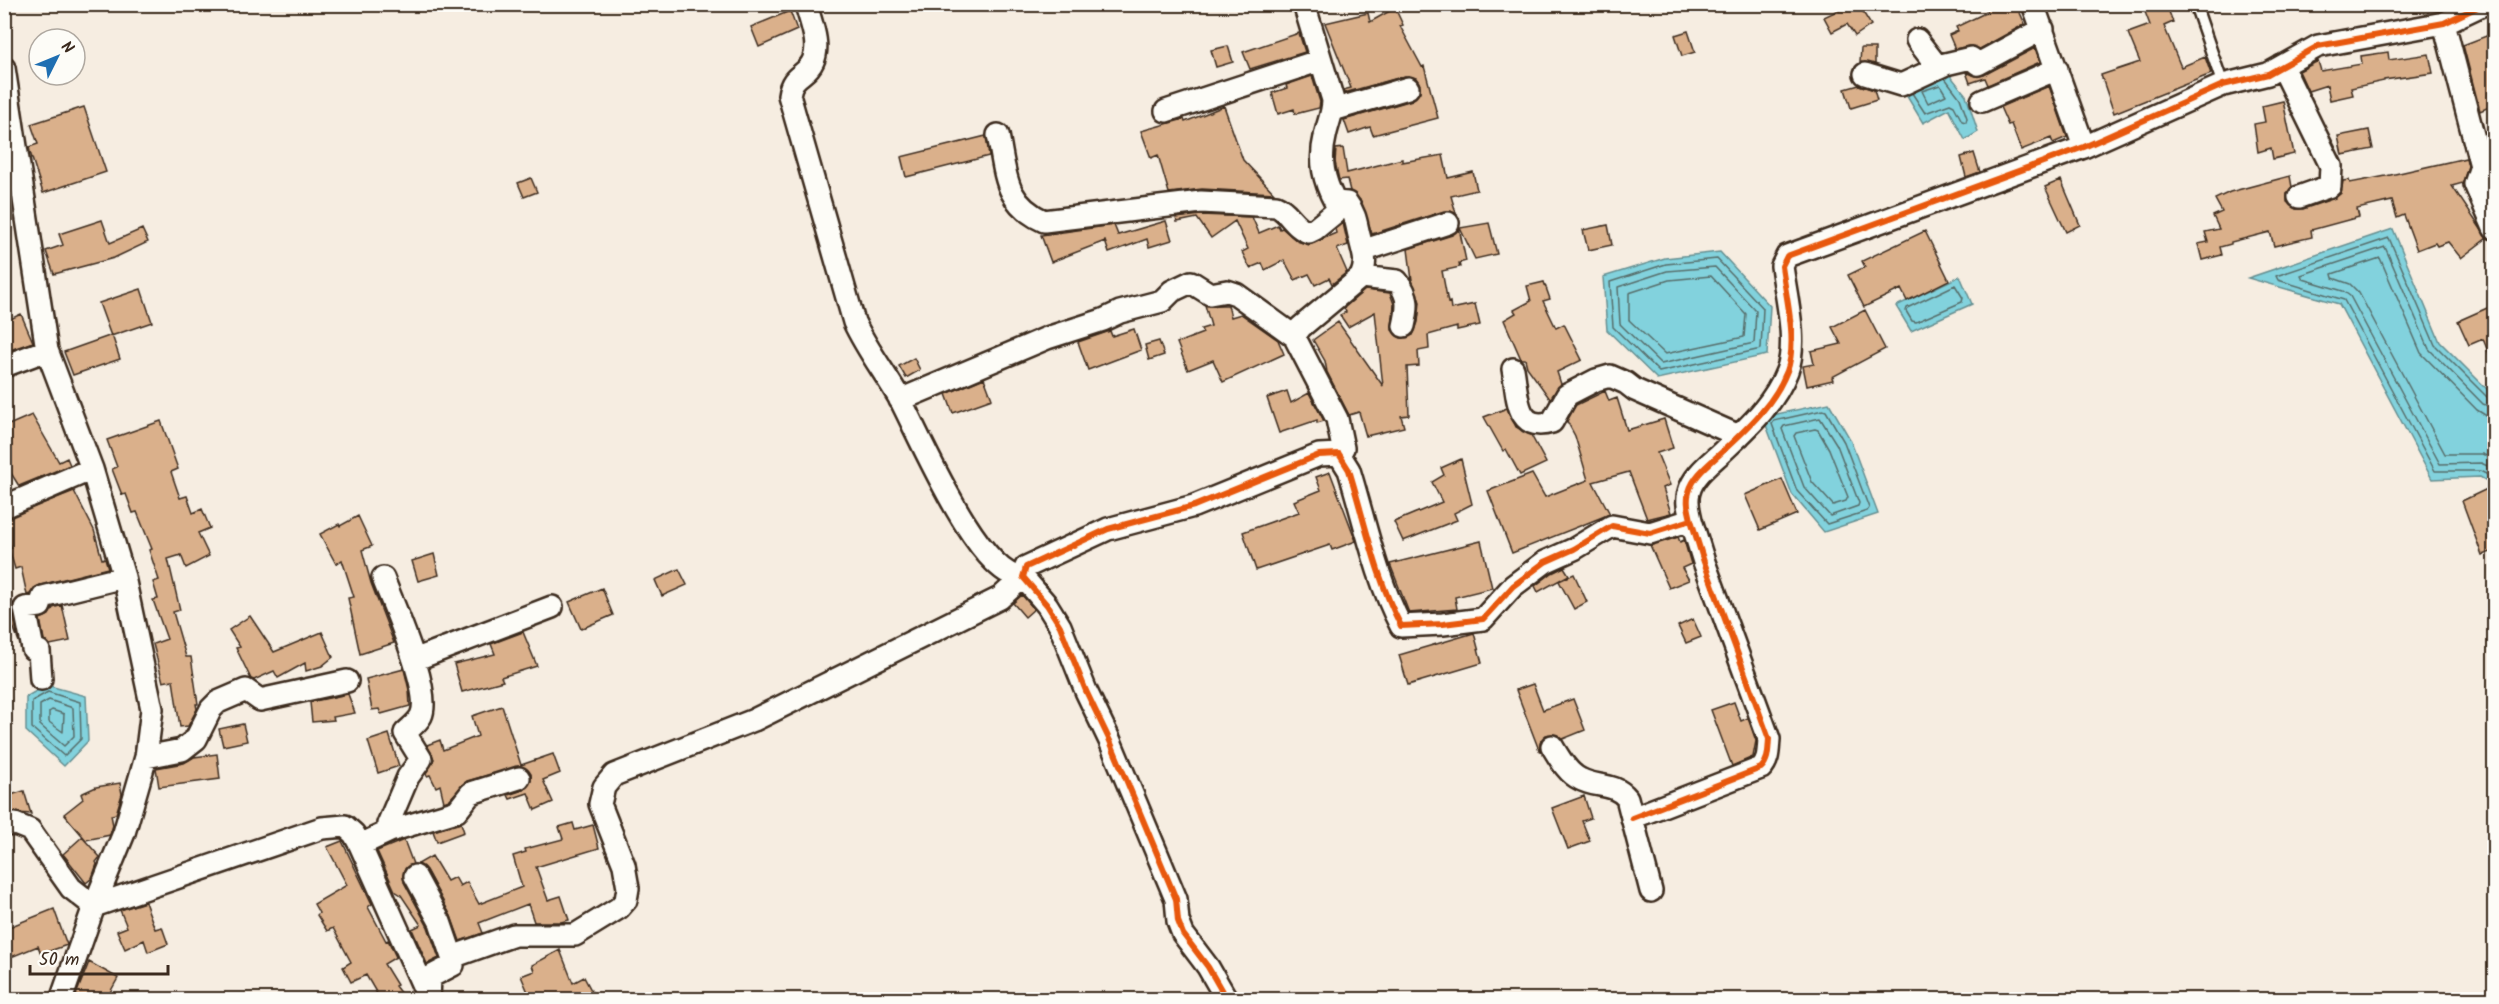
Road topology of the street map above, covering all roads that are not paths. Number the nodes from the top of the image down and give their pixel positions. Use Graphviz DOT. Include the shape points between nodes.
graph roads {
  1 [pos="806,4"];
  2 [pos="1304,4"];
  3 [pos="2033,4"];
  4 [pos="2195,4"];
  5 [pos="2484,4"];
  6 [pos="2444,23"];
  7 [pos="2043,29"];
  8 [pos="1917,40"];
  9 [pos="1321,60"];
  10 [pos="1944,65"];
  11 [pos="2282,66"];
  12 [pos="4,68"];
  13 [pos="2056,69"];
  14 [pos="1865,74"];
  15 [pos="2223,85"];
  16 [pos="1408,88"];
  17 [pos="1982,101"];
  18 [pos="1333,110"];
  19 [pos="1166,111"];
  20 [pos="998,135"];
  21 [pos="2084,147"];
  22 [pos="2299,197"];
  23 [pos="1347,203"];
  24 [pos="1448,223"];
  25 [pos="2494,228"];
  26 [pos="1365,250"];
  27 [pos="1361,277"];
  28 [pos="1404,326"];
  29 [pos="1294,336"];
  30 [pos="47,350"];
  31 [pos="4,366"];
  32 [pos="1513,369"];
  33 [pos="900,400"];
  34 [pos="1739,436"];
  35 [pos="1339,454"];
  36 [pos="92,469"];
  37 [pos="4,507"];
  38 [pos="1691,519"];
  39 [pos="124,577"];
  40 [pos="1023,577"];
  41 [pos="383,578"];
  42 [pos="552,607"];
  43 [pos="414,660"];
  44 [pos="41,679"];
  45 [pos="347,681"];
  46 [pos="1552,746"];
  47 [pos="146,757"];
  48 [pos="519,778"];
  49 [pos="1632,818"];
  50 [pos="4,825"];
  51 [pos="390,831"];
  52 [pos="360,845"];
  53 [pos="415,876"];
  54 [pos="1651,891"];
  55 [pos="94,906"];
  56 [pos="452,957"];
  57 [pos="61,999"];
  58 [pos="429,999"];
  59 [pos="1227,999"];
  1 -- 33 [label="street" via="816,43 813,62 790,86 792,106 854,322"];
  2 -- 9 [label="street"];
  3 -- 7 [label="street"];
  4 -- 15 [label="lane"];
  5 -- 6 [label="street"];
  6 -- 11 [label="street" via="2318,46"];
  6 -- 25 [label="street" via="2481,166 2475,184"];
  7 -- 10 [label="street" via="1978,64 1971,58"];
  7 -- 13 [label="street"];
  8 -- 10 [label="street" via="1937,66"];
  9 -- 18 [label="street"];
  9 -- 19 [label="street"];
  10 -- 14 [label="street" via="1901,85"];
  11 -- 15 [label="street" via="2268,74"];
  11 -- 22 [label="street" via="2331,166 2330,186"];
  12 -- 30 [label="street"];
  13 -- 17 [label="street"];
  13 -- 21 [label="street"];
  15 -- 21 [label="street"];
  16 -- 18 [label="street"];
  18 -- 23 [label="street" via="1322,164 1335,202"];
  20 -- 23 [label="street" via="1010,193 1028,214 1044,221 1201,202 1276,206 1309,232"];
  21 -- 34 [label="street" via="1786,256 1782,266 1792,344 1788,370 1776,394"];
  23 -- 26 [label="street" via="1355,214"];
  24 -- 26 [label="street"];
  26 -- 27 [label="street"];
  27 -- 28 [label="street" via="1398,281 1407,296"];
  27 -- 29 [label="street"];
  29 -- 33 [label="street" via="1236,294 1210,294 1191,282 1162,300 1047,338"];
  29 -- 35 [label="street" via="1337,419 1343,448"];
  30 -- 31 [label="street"];
  30 -- 36 [label="street"];
  32 -- 34 [label="street" via="1520,409 1524,419 1532,424 1552,422 1567,395 1610,376"];
  33 -- 40 [label="street" via="966,524 1002,570"];
  34 -- 38 [label="street" via="1700,473 1689,490"];
  35 -- 38 [label="street" via="1349,470 1385,590 1401,626 1483,619 1513,586 1545,562 1612,526 1650,533"];
  35 -- 40 [label="street" via="1319,455 1194,506 1108,529 1026,567"];
  36 -- 37 [label="street"];
  36 -- 39 [label="street"];
  38 -- 49 [label="street" via="1769,739 1768,756 1761,768"];
  39 -- 44 [label="street" via="43,597 40,606 25,609 33,649 39,651"];
  39 -- 47 [label="street" via="152,709"];
  40 -- 56 [label="street" via="1000,598 754,720 614,775 604,788 600,804 624,865 628,888 626,900 619,908 575,935 514,935"];
  40 -- 59 [label="street" via="1060,626 1176,899 1183,934 1209,967"];
  41 -- 43 [label="street"];
  42 -- 43 [label="street"];
  43 -- 51 [label="street" via="424,696 422,715 405,733 421,759 408,777 388,824"];
  45 -- 47 [label="street" via="260,700 246,690 218,702 196,739 182,750"];
  46 -- 49 [label="street" via="1577,778 1621,790"];
  47 -- 55 [label="street" via="124,833"];
  48 -- 51 [label="street" via="471,793 457,811"];
  49 -- 54 [label="street"];
  50 -- 55 [label="street" via="15,824 30,830 71,888"];
  51 -- 52 [label="street"];
  52 -- 55 [label="street" via="345,826 322,828"];
  52 -- 58 [label="street"];
  53 -- 56 [label="street" via="440,922"];
  55 -- 57 [label="street"];
  56 -- 58 [label="street" via="453,965 430,977"];
}
